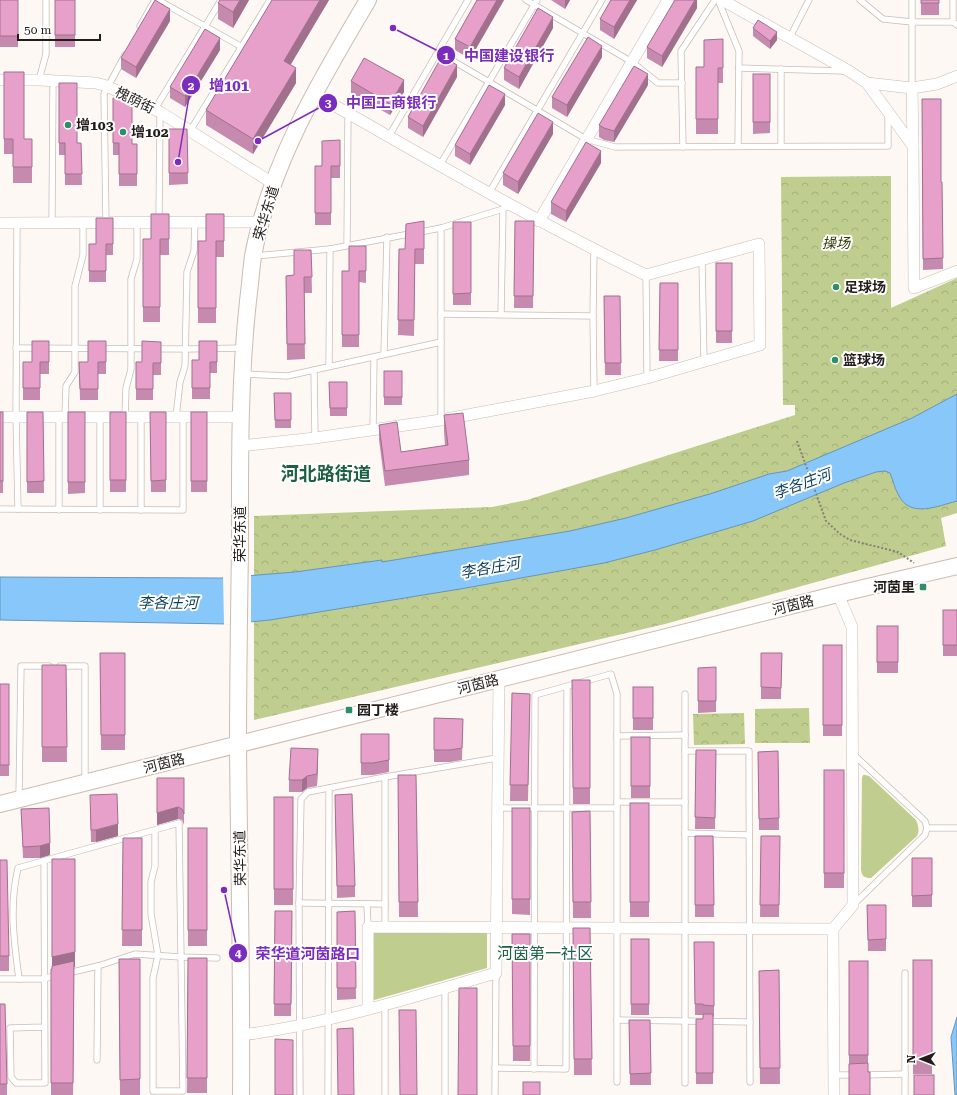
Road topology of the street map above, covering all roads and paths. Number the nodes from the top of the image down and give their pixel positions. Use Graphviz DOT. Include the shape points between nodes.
graph roads {
  1 [pos="46,0"];
  2 [pos="155,0"];
  3 [pos="158,0"];
  4 [pos="221,0"];
  5 [pos="270,0"];
  6 [pos="368,0"];
  7 [pos="468,0"];
  8 [pos="526,0"];
  9 [pos="602,0"];
  10 [pos="668,0"];
  11 [pos="716,0"];
  12 [pos="722,0"];
  13 [pos="809,0"];
  14 [pos="860,0"];
  15 [pos="912,0"];
  16 [pos="953,0"];
  17 [pos="536,2"];
  18 [pos="912,22"];
  19 [pos="955,24"];
  20 [pos="205,26"];
  21 [pos="136,33"];
  22 [pos="582,33"];
  23 [pos="790,37"];
  24 [pos="129,46"];
  25 [pos="242,47"];
  26 [pos="438,52"];
  27 [pos="632,62"];
  28 [pos="739,68"];
  29 [pos="781,70"];
  30 [pos="849,71"];
  31 [pos="957,76"];
  32 [pos="0,80"];
  33 [pos="39,80"];
  34 [pos="53,81"];
  35 [pos="489,82"];
  36 [pos="682,82"];
  37 [pos="867,82"];
  38 [pos="107,86"];
  39 [pos="912,88"];
  40 [pos="314,94"];
  41 [pos="537,110"];
  42 [pos="158,111"];
  43 [pos="888,111"];
  44 [pos="348,113"];
  45 [pos="190,131"];
  46 [pos="389,136"];
  47 [pos="586,139"];
  48 [pos="738,146"];
  49 [pos="781,146"];
  50 [pos="913,146"];
  51 [pos="683,147"];
  52 [pos="440,165"];
  53 [pos="274,184"];
  54 [pos="489,193"];
  55 [pos="507,207"];
  56 [pos="539,221"];
  57 [pos="83,222"];
  58 [pos="106,222"];
  59 [pos="137,222"];
  60 [pos="159,222"];
  61 [pos="195,222"];
  62 [pos="262,222"];
  63 [pos="0,223"];
  64 [pos="17,223"];
  65 [pos="52,223"];
  66 [pos="441,228"];
  67 [pos="387,237"];
  68 [pos="347,245"];
  69 [pos="330,248"];
  70 [pos="594,250"];
  71 [pos="253,256"];
  72 [pos="702,260"];
  73 [pos="957,271"];
  74 [pos="646,275"];
  75 [pos="441,314"];
  76 [pos="501,314"];
  77 [pos="593,316"];
  78 [pos="441,342"];
  79 [pos="75,347"];
  80 [pos="16,348"];
  81 [pos="132,348"];
  82 [pos="244,348"];
  83 [pos="186,349"];
  84 [pos="384,354"];
  85 [pos="374,357"];
  86 [pos="704,362"];
  87 [pos="329,366"];
  88 [pos="314,370"];
  89 [pos="242,374"];
  90 [pos="647,378"];
  91 [pos="594,391"];
  92 [pos="62,416"];
  93 [pos="100,416"];
  94 [pos="125,416"];
  95 [pos="141,416"];
  96 [pos="180,416"];
  97 [pos="0,417"];
  98 [pos="16,417"];
  99 [pos="241,417"];
  100 [pos="441,420"];
  101 [pos="373,430"];
  102 [pos="315,438"];
  103 [pos="797,441"];
  104 [pos="240,446"];
  105 [pos="0,509"];
  106 [pos="18,509"];
  107 [pos="58,510"];
  108 [pos="100,510"];
  109 [pos="141,510"];
  110 [pos="916,565"];
  111 [pos="957,566"];
  112 [pos="838,594"];
  113 [pos="498,679"];
  114 [pos="567,687"];
  115 [pos="685,694"];
  116 [pos="685,735"];
  117 [pos="617,736"];
  118 [pos="238,745"];
  119 [pos="685,751"];
  120 [pos="852,754"];
  121 [pos="497,758"];
  122 [pos="385,777"];
  123 [pos="85,783"];
  124 [pos="329,788"];
  125 [pos="20,799"];
  126 [pos="685,802"];
  127 [pos="0,804"];
  128 [pos="617,805"];
  129 [pos="497,808"];
  130 [pos="535,808"];
  131 [pos="567,808"];
  132 [pos="927,828"];
  133 [pos="957,828"];
  134 [pos="155,830"];
  135 [pos="685,834"];
  136 [pos="749,835"];
  137 [pos="44,861"];
  138 [pos="299,903"];
  139 [pos="329,904"];
  140 [pos="367,904"];
  141 [pos="385,904"];
  142 [pos="853,905"];
  143 [pos="368,927"];
  144 [pos="385,927"];
  145 [pos="496,928"];
  146 [pos="535,928"];
  147 [pos="567,928"];
  148 [pos="617,928"];
  149 [pos="685,928"];
  150 [pos="750,929"];
  151 [pos="833,929"];
  152 [pos="158,955"];
  153 [pos="181,957"];
  154 [pos="217,958"];
  155 [pos="98,966"];
  156 [pos="905,972"];
  157 [pos="496,973"];
  158 [pos="0,979"];
  159 [pos="19,979"];
  160 [pos="43,979"];
  161 [pos="445,987"];
  162 [pos="385,1004"];
  163 [pos="368,1009"];
  164 [pos="328,1018"];
  165 [pos="617,1020"];
  166 [pos="685,1021"];
  167 [pos="750,1022"];
  168 [pos="300,1025"];
  169 [pos="44,1027"];
  170 [pos="242,1035"];
  171 [pos="97,1060"];
  172 [pos="495,1068"];
  173 [pos="534,1068"];
  174 [pos="905,1074"];
  175 [pos="834,1075"];
  176 [pos="617,1082"];
  177 [pos="750,1082"];
  178 [pos="685,1083"];
  179 [pos="241,1095"];
  180 [pos="300,1095"];
  181 [pos="328,1095"];
  182 [pos="385,1095"];
  183 [pos="445,1095"];
  184 [pos="495,1095"];
  185 [pos="834,1095"];
  186 [pos="906,1095"];
  1 -- 33 [label="lane" via="46,54"];
  2 -- 21 [label="lane"];
  3 -- 20 [label="lane"];
  4 -- 20 [label="lane"];
  5 -- 25 [label="lane"];
  6 -- 40 [label="street, 荣华东道"];
  7 -- 26 [label="lane"];
  8 -- 17 [label="lane"];
  9 -- 22 [label="lane"];
  10 -- 27 [label="street"];
  11 -- 28 [label="lane" via="739,51"];
  11 -- 36 [label="lane" via="681,51"];
  12 -- 23 [label="street"];
  13 -- 23 [label="lane"];
  14 -- 18 [label="lane" via="883,19"];
  15 -- 18 [label="lane"];
  16 -- 19 [label="lane"];
  17 -- 22 [label="lane"];
  17 -- 35 [label="lane"];
  18 -- 19 [label="lane"];
  18 -- 39 [label="lane"];
  20 -- 25 [label="lane"];
  20 -- 42 [label="lane"];
  22 -- 27 [label="lane"];
  22 -- 41 [label="lane"];
  23 -- 30 [label="street"];
  24 -- 38 [label="lane"];
  25 -- 45 [label="lane"];
  26 -- 35 [label="lane"];
  26 -- 46 [label="lane"];
  27 -- 36 [label="lane" via="658,83"];
  27 -- 47 [label="street"];
  28 -- 29 [label="lane"];
  28 -- 48 [label="lane"];
  29 -- 30 [label="lane"];
  29 -- 49 [label="lane"];
  30 -- 37 [label="street"];
  31 -- 39 [label="street" via="937,84"];
  32 -- 33 [label="street, 槐荫街"];
  33 -- 34 [label="street, 槐荫街"];
  34 -- 38 [label="street, 槐荫街" via="96,82"];
  34 -- 65 [label="lane"];
  35 -- 41 [label="lane"];
  35 -- 52 [label="lane"];
  36 -- 51 [label="lane"];
  37 -- 39 [label="street"];
  37 -- 43 [label="street"];
  38 -- 42 [label="street, 槐荫街"];
  38 -- 58 [label="lane" via="104,94"];
  39 -- 50 [label="street"];
  40 -- 44 [label="street"];
  40 -- 53 [label="street, 荣华东道"];
  41 -- 47 [label="lane"];
  41 -- 54 [label="lane"];
  42 -- 45 [label="street, 槐荫街"];
  42 -- 60 [label="lane"];
  43 -- 49 [label="lane" via="888,146"];
  43 -- 50 [label="street"];
  44 -- 46 [label="street"];
  44 -- 68 [label="lane"];
  45 -- 53 [label="street, 槐荫街"];
  46 -- 52 [label="street"];
  47 -- 51 [label="lane" via="615,147"];
  47 -- 56 [label="street"];
  48 -- 49 [label="lane"];
  48 -- 51 [label="lane"];
  50 -- 73 [label="street" via="914,288"];
  52 -- 54 [label="street"];
  53 -- 62 [label="street, 荣华东道"];
  54 -- 55 [label="street"];
  55 -- 56 [label="street"];
  55 -- 66 [label="lane"];
  55 -- 76 [label="lane"];
  56 -- 70 [label="street"];
  57 -- 58 [label="street"];
  57 -- 65 [label="street"];
  57 -- 79 [label="lane" via="83,255 75,286"];
  58 -- 59 [label="street"];
  59 -- 60 [label="street"];
  59 -- 81 [label="lane" via="137,259 131,279"];
  60 -- 61 [label="street"];
  61 -- 62 [label="street"];
  61 -- 83 [label="lane" via="194,251 187,272"];
  62 -- 71 [label="street, 荣华东道"];
  63 -- 64 [label="street"];
  64 -- 65 [label="street"];
  64 -- 80 [label="lane"];
  66 -- 67 [label="lane"];
  66 -- 75 [label="lane"];
  67 -- 68 [label="lane"];
  67 -- 84 [label="lane"];
  68 -- 69 [label="lane"];
  69 -- 71 [label="lane"];
  69 -- 87 [label="lane"];
  70 -- 74 [label="street"];
  70 -- 77 [label="lane"];
  71 -- 82 [label="street, 荣华东道"];
  72 -- 74 [label="street"];
  72 -- 86 [label="lane"];
  72 -- 86 [label="street" via="760,244 760,345"];
  74 -- 90 [label="lane"];
  75 -- 76 [label="lane"];
  75 -- 78 [label="lane"];
  76 -- 77 [label="lane"];
  77 -- 91 [label="lane"];
  78 -- 84 [label="lane"];
  78 -- 100 [label="lane"];
  79 -- 80 [label="lane"];
  79 -- 81 [label="lane"];
  79 -- 92 [label="lane" via="75,372 66,386"];
  80 -- 98 [label="lane"];
  81 -- 83 [label="lane"];
  81 -- 94 [label="lane"];
  82 -- 83 [label="lane"];
  82 -- 89 [label="street, 荣华东道"];
  83 -- 96 [label="lane" via="185,366 180,382"];
  84 -- 85 [label="lane"];
  85 -- 87 [label="lane"];
  85 -- 101 [label="lane"];
  86 -- 90 [label="street"];
  87 -- 88 [label="lane"];
  88 -- 89 [label="lane" via="287,376"];
  88 -- 102 [label="lane"];
  89 -- 99 [label="street, 荣华东道"];
  90 -- 91 [label="street"];
  91 -- 100 [label="street"];
  92 -- 93 [label="street"];
  92 -- 98 [label="street"];
  92 -- 107 [label="lane"];
  93 -- 94 [label="street"];
  93 -- 108 [label="lane"];
  94 -- 95 [label="street"];
  95 -- 96 [label="street"];
  95 -- 109 [label="lane"];
  96 -- 99 [label="street"];
  96 -- 109 [label="lane" via="183,510"];
  97 -- 98 [label="street"];
  98 -- 106 [label="lane"];
  99 -- 104 [label="street, 荣华东道"];
  100 -- 101 [label="street"];
  101 -- 102 [label="street"];
  102 -- 104 [label="street"];
  103 -- 110 [label="path" via="826,521 850,540 898,552"];
  104 -- 118 [label="street, 荣华东道"];
  105 -- 106 [label="lane"];
  106 -- 107 [label="lane"];
  107 -- 108 [label="lane"];
  108 -- 109 [label="lane"];
  111 -- 112 [label="street, 河茵路"];
  112 -- 113 [label="street, 河茵路"];
  112 -- 120 [label="street" via="852,627"];
  113 -- 118 [label="street, 河茵路"];
  113 -- 121 [label="street"];
  114 -- 117 [label="lane" via="611,674 617,694"];
  114 -- 130 [label="lane" via="535,695"];
  114 -- 131 [label="lane"];
  115 -- 116 [label="lane"];
  116 -- 117 [label="lane"];
  116 -- 119 [label="lane"];
  117 -- 128 [label="lane"];
  118 -- 123 [label="street, 河茵路"];
  118 -- 170 [label="street, 荣华东道"];
  119 -- 126 [label="lane"];
  119 -- 136 [label="lane" via="749,751"];
  120 -- 132 [label="lane" via="925,821"];
  120 -- 142 [label="street"];
  121 -- 122 [label="lane"];
  121 -- 129 [label="street"];
  122 -- 124 [label="lane"];
  122 -- 141 [label="lane"];
  123 -- 125 [label="street, 河茵路"];
  123 -- 125 [label="lane" via="85,666 21,666"];
  124 -- 138 [label="lane" via="308,792 301,799"];
  124 -- 139 [label="lane"];
  125 -- 127 [label="street, 河茵路"];
  126 -- 128 [label="lane"];
  126 -- 135 [label="lane"];
  128 -- 131 [label="lane"];
  128 -- 148 [label="lane"];
  129 -- 130 [label="lane"];
  129 -- 145 [label="street"];
  130 -- 131 [label="lane"];
  130 -- 146 [label="lane"];
  131 -- 147 [label="lane"];
  132 -- 133 [label="lane"];
  132 -- 142 [label="lane" via="925,835"];
  134 -- 137 [label="lane"];
  134 -- 152 [label="lane" via="151,914"];
  134 -- 153 [label="lane" via="179,823"];
  135 -- 136 [label="lane"];
  135 -- 149 [label="lane"];
  136 -- 150 [label="lane"];
  137 -- 159 [label="lane" via="18,868 14,886 13,935"];
  137 -- 160 [label="lane"];
  138 -- 139 [label="lane"];
  138 -- 168 [label="lane"];
  139 -- 140 [label="lane"];
  139 -- 164 [label="lane"];
  140 -- 141 [label="lane"];
  140 -- 143 [label="lane"];
  141 -- 144 [label="lane"];
  142 -- 151 [label="street"];
  143 -- 144 [label="street"];
  143 -- 163 [label="street"];
  144 -- 145 [label="street"];
  145 -- 146 [label="street"];
  145 -- 157 [label="street"];
  146 -- 147 [label="street"];
  146 -- 173 [label="lane"];
  147 -- 148 [label="street"];
  147 -- 173 [label="lane" via="566,1068"];
  148 -- 149 [label="street"];
  148 -- 165 [label="lane"];
  149 -- 150 [label="street"];
  149 -- 166 [label="lane"];
  150 -- 151 [label="street"];
  150 -- 167 [label="lane"];
  151 -- 175 [label="street"];
  152 -- 153 [label="lane"];
  152 -- 153 [label="lane" via="153,978 153,1091 183,1091"];
  152 -- 155 [label="lane" via="135,954"];
  153 -- 154 [label="lane"];
  155 -- 160 [label="lane"];
  155 -- 171 [label="lane"];
  156 -- 174 [label="lane"];
  157 -- 161 [label="street"];
  157 -- 172 [label="lane"];
  158 -- 159 [label="lane"];
  159 -- 160 [label="lane"];
  160 -- 169 [label="lane"];
  161 -- 162 [label="street"];
  161 -- 183 [label="lane"];
  162 -- 163 [label="street"];
  162 -- 182 [label="lane"];
  163 -- 164 [label="street"];
  164 -- 168 [label="street"];
  164 -- 181 [label="lane"];
  165 -- 166 [label="lane"];
  165 -- 176 [label="lane"];
  166 -- 167 [label="lane"];
  166 -- 178 [label="lane"];
  167 -- 177 [label="lane"];
  168 -- 170 [label="street"];
  168 -- 180 [label="lane"];
  169 -- 169 [label="lane" via="10,1028 11,1078 16,1083 45,1083"];
  170 -- 179 [label="street, 荣华东道"];
  172 -- 173 [label="lane"];
  172 -- 184 [label="lane"];
  174 -- 175 [label="lane"];
  174 -- 186 [label="lane"];
  175 -- 185 [label="street"];
}
